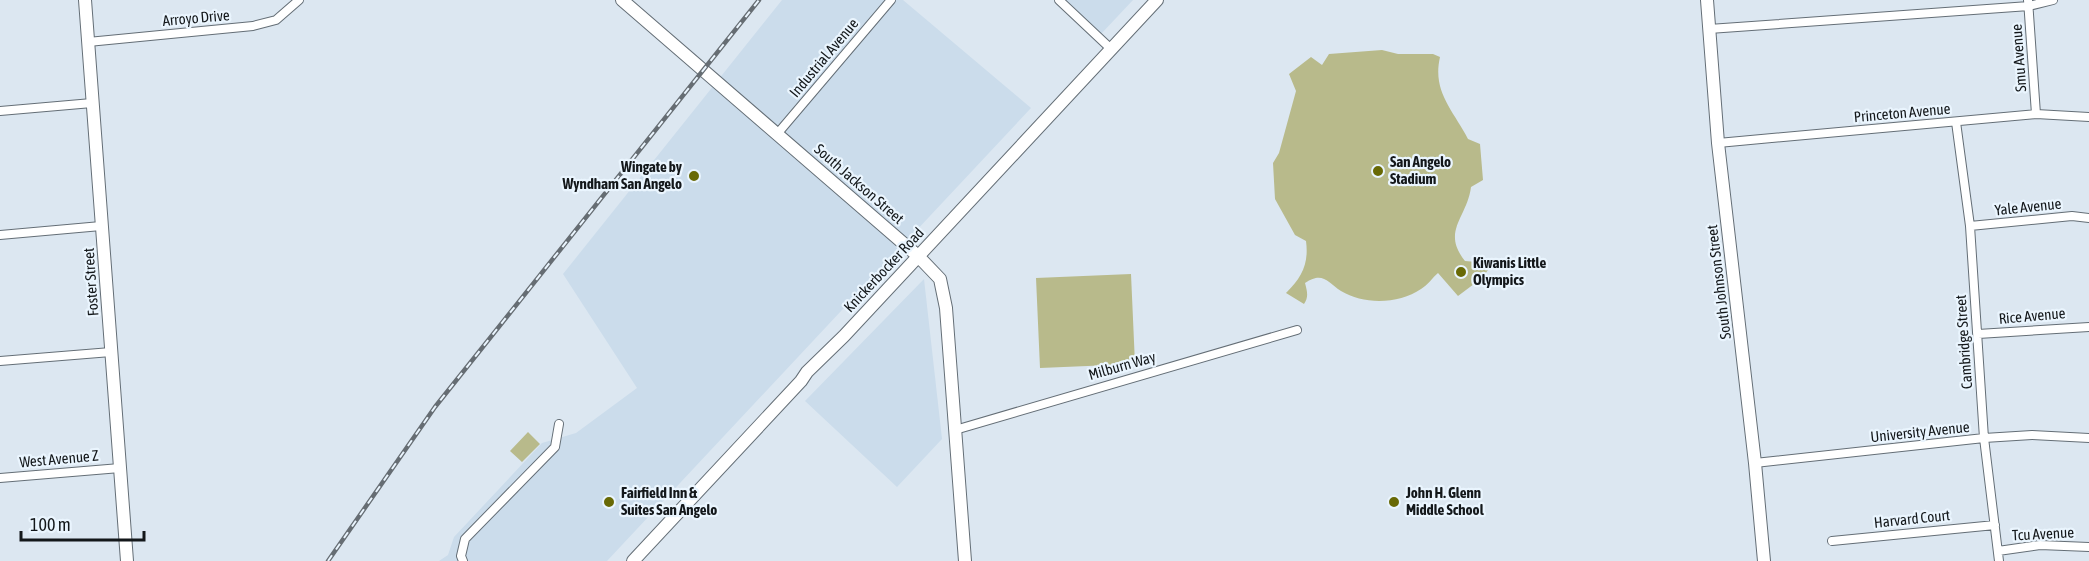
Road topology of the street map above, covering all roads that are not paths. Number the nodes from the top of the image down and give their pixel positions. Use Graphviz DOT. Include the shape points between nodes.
graph roads {
  1 [pos="85,0"];
  2 [pos="299,0"];
  3 [pos="622,0"];
  4 [pos="891,0"];
  5 [pos="1059,0"];
  6 [pos="1157,0"];
  7 [pos="1707,0"];
  8 [pos="2052,0"];
  9 [pos="2029,3"];
  10 [pos="1709,29"];
  11 [pos="88,42"];
  12 [pos="1110,48"];
  13 [pos="92,103"];
  14 [pos="0,111"];
  15 [pos="2036,114"];
  16 [pos="2089,117"];
  17 [pos="1956,122"];
  18 [pos="778,133"];
  19 [pos="1718,143"];
  20 [pos="2089,218"];
  21 [pos="101,226"];
  22 [pos="1970,226"];
  23 [pos="0,235"];
  24 [pos="918,256"];
  25 [pos="2089,327"];
  26 [pos="1298,330"];
  27 [pos="1978,334"];
  28 [pos="111,352"];
  29 [pos="0,361"];
  30 [pos="559,424"];
  31 [pos="955,430"];
  32 [pos="1984,438"];
  33 [pos="2089,438"];
  34 [pos="1755,463"];
  35 [pos="120,468"];
  36 [pos="0,478"];
  37 [pos="1995,525"];
  38 [pos="1832,541"];
  39 [pos="2089,547"];
  40 [pos="1998,550"];
  41 [pos="127,561"];
  42 [pos="463,561"];
  43 [pos="633,561"];
  44 [pos="964,561"];
  45 [pos="1764,561"];
  46 [pos="1999,561"];
  1 -- 11 [label="main road, Foster Street"];
  2 -- 11 [label="street, Arroyo Drive" via="276,20 253,26"];
  3 -- 18 [label="main road, South Jackson Street"];
  4 -- 18 [label="street, Industrial Avenue"];
  5 -- 12 [label="street"];
  6 -- 12 [label="main road, Knickerbocker Road"];
  7 -- 10 [label="main road, South Johnson Street"];
  8 -- 9 [label="street"];
  9 -- 10 [label="street"];
  9 -- 15 [label="street, Smu Avenue"];
  10 -- 19 [label="main road, South Johnson Street"];
  11 -- 13 [label="main road, Foster Street"];
  12 -- 24 [label="main road, Knickerbocker Road"];
  13 -- 14 [label="street"];
  13 -- 21 [label="main road, Foster Street"];
  15 -- 16 [label="street, Princeton Avenue"];
  15 -- 17 [label="street, Princeton Avenue"];
  17 -- 19 [label="street, Princeton Avenue"];
  17 -- 22 [label="street, Cambridge Street"];
  18 -- 24 [label="main road, South Jackson Street"];
  19 -- 34 [label="main road, South Johnson Street"];
  20 -- 22 [label="street, Yale Avenue" via="2072,216"];
  21 -- 23 [label="street"];
  21 -- 28 [label="main road, Foster Street"];
  22 -- 27 [label="street, Cambridge Street"];
  24 -- 31 [label="main road, South Jackson Street" via="940,279 946,308"];
  24 -- 43 [label="main road, Knickerbocker Road"];
  25 -- 27 [label="street, Rice Avenue"];
  26 -- 31 [label="street, Milburn Way"];
  27 -- 32 [label="street, Cambridge Street"];
  28 -- 29 [label="street"];
  28 -- 35 [label="main road, Foster Street"];
  30 -- 42 [label="street" via="555,447 465,539"];
  31 -- 44 [label="main road, South Jackson Street"];
  32 -- 33 [label="street, University Avenue"];
  32 -- 34 [label="street, University Avenue"];
  32 -- 37 [label="street, Cambridge Street"];
  34 -- 45 [label="main road, South Johnson Street"];
  35 -- 36 [label="street, West Avenue Z"];
  35 -- 41 [label="main road, Foster Street"];
  37 -- 38 [label="street, Harvard Court"];
  37 -- 40 [label="street, Cambridge Street"];
  39 -- 40 [label="street, Tcu Avenue" via="2040,545"];
  40 -- 46 [label="street, Cambridge Street"];
}
